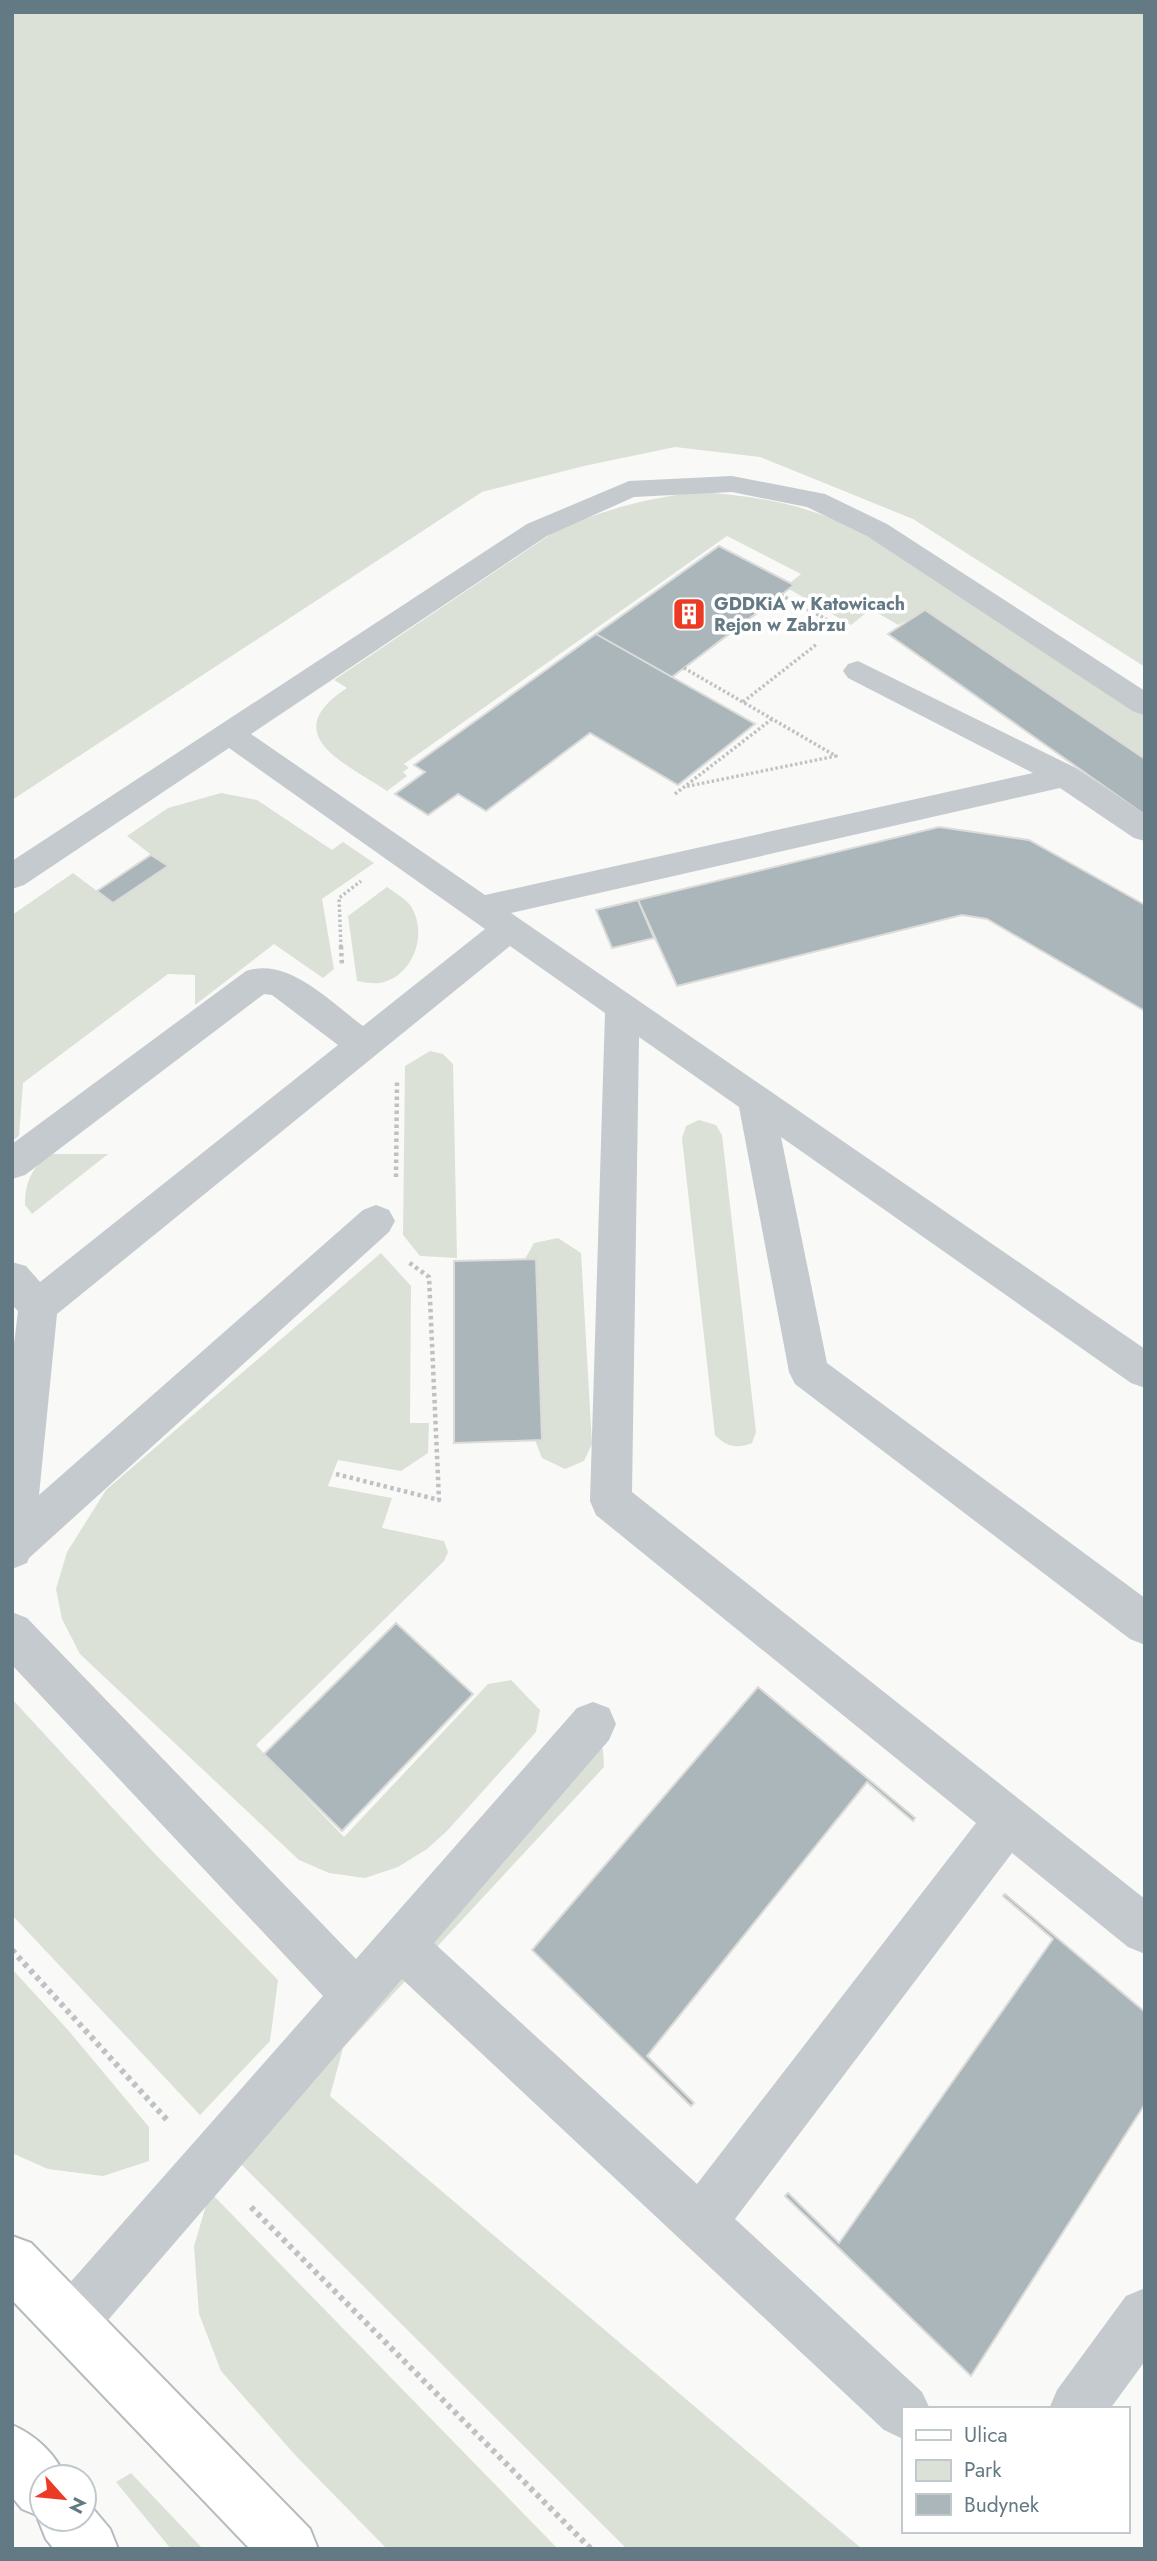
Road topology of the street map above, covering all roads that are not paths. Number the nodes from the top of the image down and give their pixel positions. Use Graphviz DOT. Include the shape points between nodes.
graph roads {
  1 [pos="858,671"];
  2 [pos="1145,705"];
  3 [pos="230,734"];
  4 [pos="1065,776"];
  5 [pos="1145,830"];
  6 [pos="12,877"];
  7 [pos="494,918"];
  8 [pos="622,1006"];
  9 [pos="363,1045"];
  10 [pos="755,1100"];
  11 [pos="12,1164"];
  12 [pos="376,1221"];
  13 [pos="12,1278"];
  14 [pos="38,1306"];
  15 [pos="1145,1371"];
  16 [pos="13,1547"];
  17 [pos="1145,1624"];
  18 [pos="12,1633"];
  19 [pos="593,1724"];
  20 [pos="1008,1820"];
  21 [pos="1145,1930"];
  22 [pos="401,1945"];
  23 [pos="356,1996"];
  24 [pos="700,2222"];
  25 [pos="12,2262"];
  26 [pos="1145,2315"];
  27 [pos="71,2322"];
  28 [pos="1077,2407"];
  29 [pos="902,2410"];
  30 [pos="12,2453"];
  31 [pos="28,2472"];
  32 [pos="77,2533"];
  33 [pos="90,2549"];
  34 [pos="290,2549"];
  1 -- 4 [label="street"];
  2 -- 3 [label="street" via="877,530 815,500 732,484 629,489 537,530"];
  3 -- 6 [label="street"];
  3 -- 7 [label="street"];
  4 -- 5 [label="street"];
  4 -- 7 [label="street"];
  7 -- 8 [label="street"];
  7 -- 9 [label="street"];
  8 -- 10 [label="street"];
  8 -- 20 [label="street" via="611,1501"];
  9 -- 11 [label="street" via="281,984 258,980"];
  9 -- 14 [label="street"];
  10 -- 15 [label="street"];
  10 -- 17 [label="street" via="809,1372"];
  12 -- 16 [label="street"];
  13 -- 14 [label="street"];
  14 -- 16 [label="street"];
  18 -- 23 [label="street"];
  19 -- 22 [label="street"];
  20 -- 21 [label="street"];
  20 -- 24 [label="street"];
  22 -- 23 [label="street"];
  22 -- 24 [label="street"];
  23 -- 27 [label="street"];
  24 -- 29 [label="street"];
  25 -- 27 [label="main road"];
  26 -- 28 [label="street"];
  27 -- 34 [label="main road"];
  30 -- 31 [label="main road"];
  32 -- 33 [label="main road"];
}
